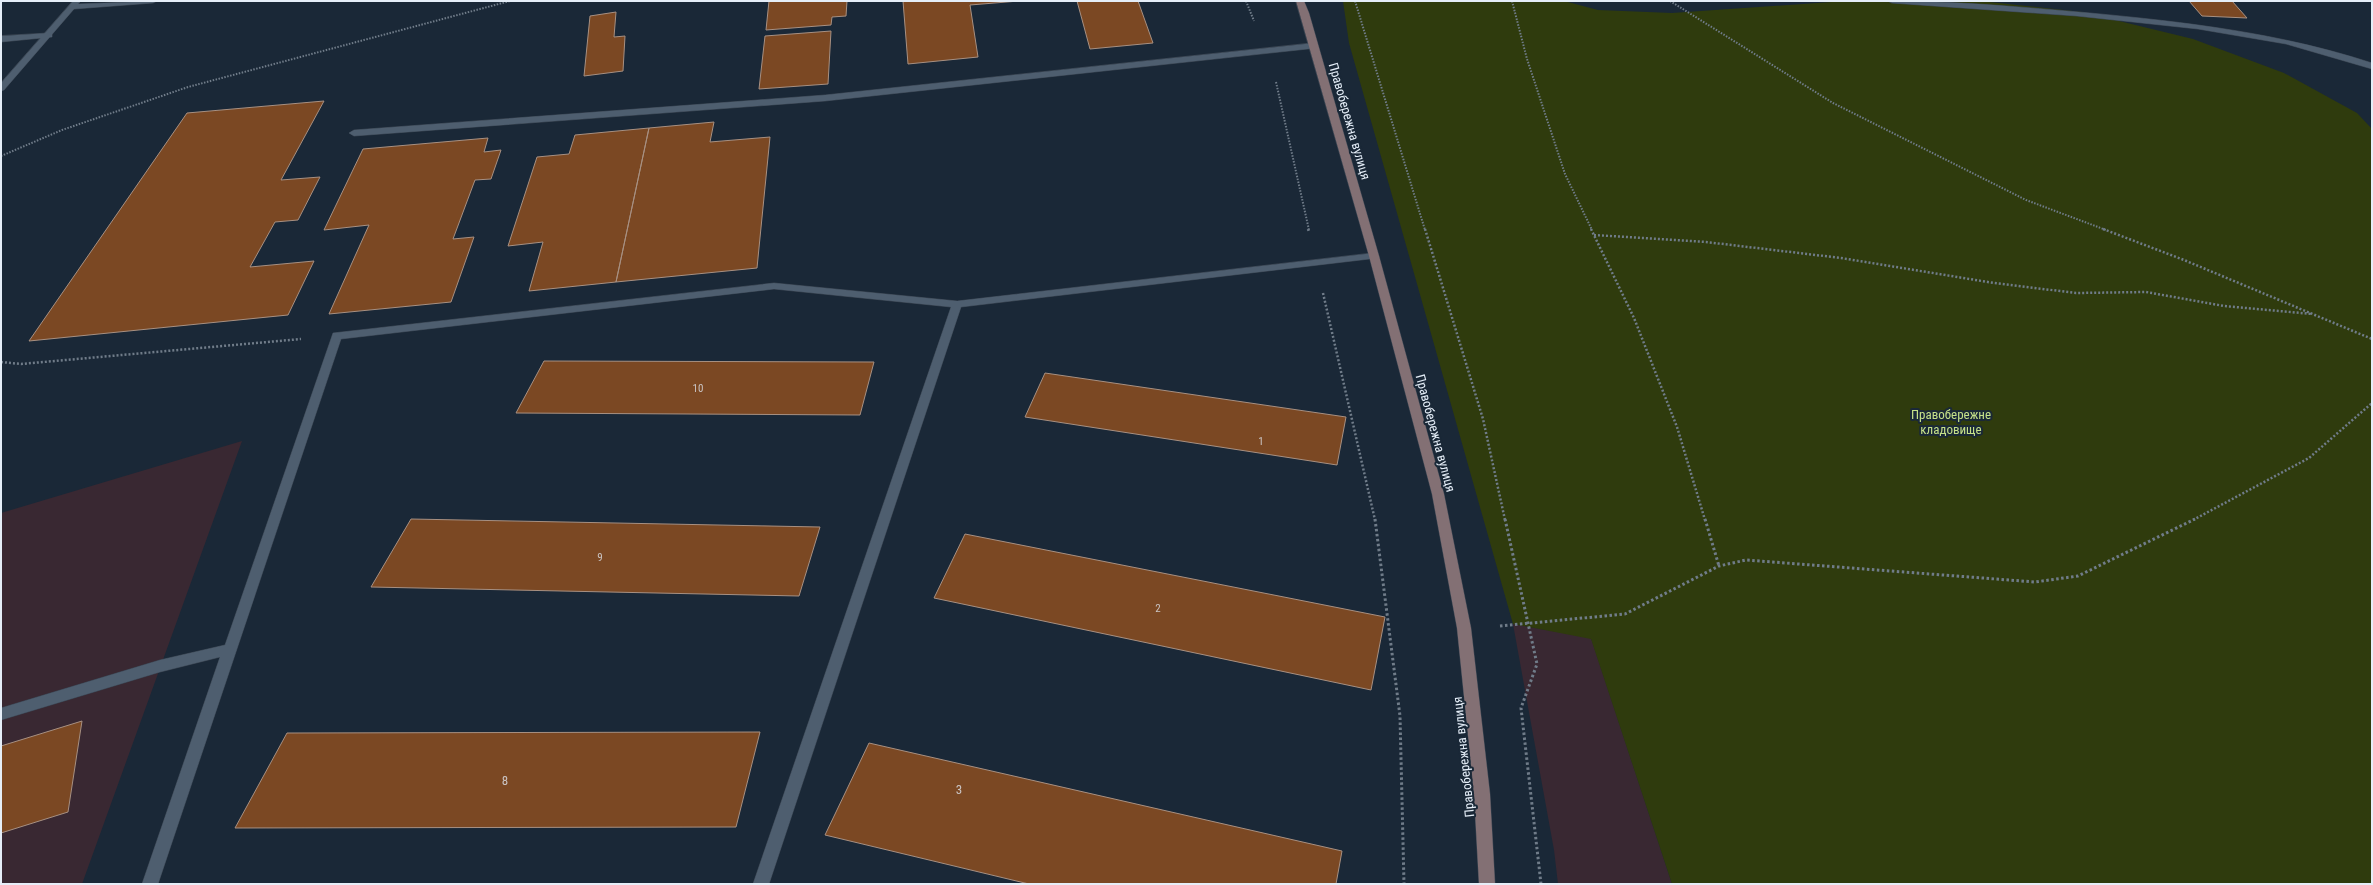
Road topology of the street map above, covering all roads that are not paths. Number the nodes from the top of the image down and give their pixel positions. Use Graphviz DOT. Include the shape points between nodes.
graph roads {
  1 [pos="153,1"];
  2 [pos="1300,1"];
  3 [pos="1892,1"];
  4 [pos="76,4"];
  5 [pos="49,35"];
  6 [pos="1,39"];
  7 [pos="1314,46"];
  8 [pos="2372,66"];
  9 [pos="1,88"];
  10 [pos="354,133"];
  11 [pos="1374,256"];
  12 [pos="957,304"];
  13 [pos="230,649"];
  14 [pos="1,714"];
  15 [pos="150,884"];
  16 [pos="761,884"];
  17 [pos="1487,884"];
  1 -- 4 [label="street"];
  2 -- 7 [label="street, Правобережна вулиця"];
  3 -- 8 [label="street" via="2071,13 2234,31 2296,44"];
  4 -- 5 [label="street"];
  5 -- 6 [label="street"];
  5 -- 9 [label="street"];
  7 -- 10 [label="street" via="825,98"];
  7 -- 11 [label="street, Правобережна вулиця"];
  11 -- 12 [label="street"];
  11 -- 17 [label="street, Правобережна вулиця" via="1438,494 1464,628 1482,794"];
  12 -- 13 [label="street" via="774,286 337,336"];
  12 -- 16 [label="street"];
  13 -- 14 [label="street" via="160,666"];
  13 -- 15 [label="street"];
}
